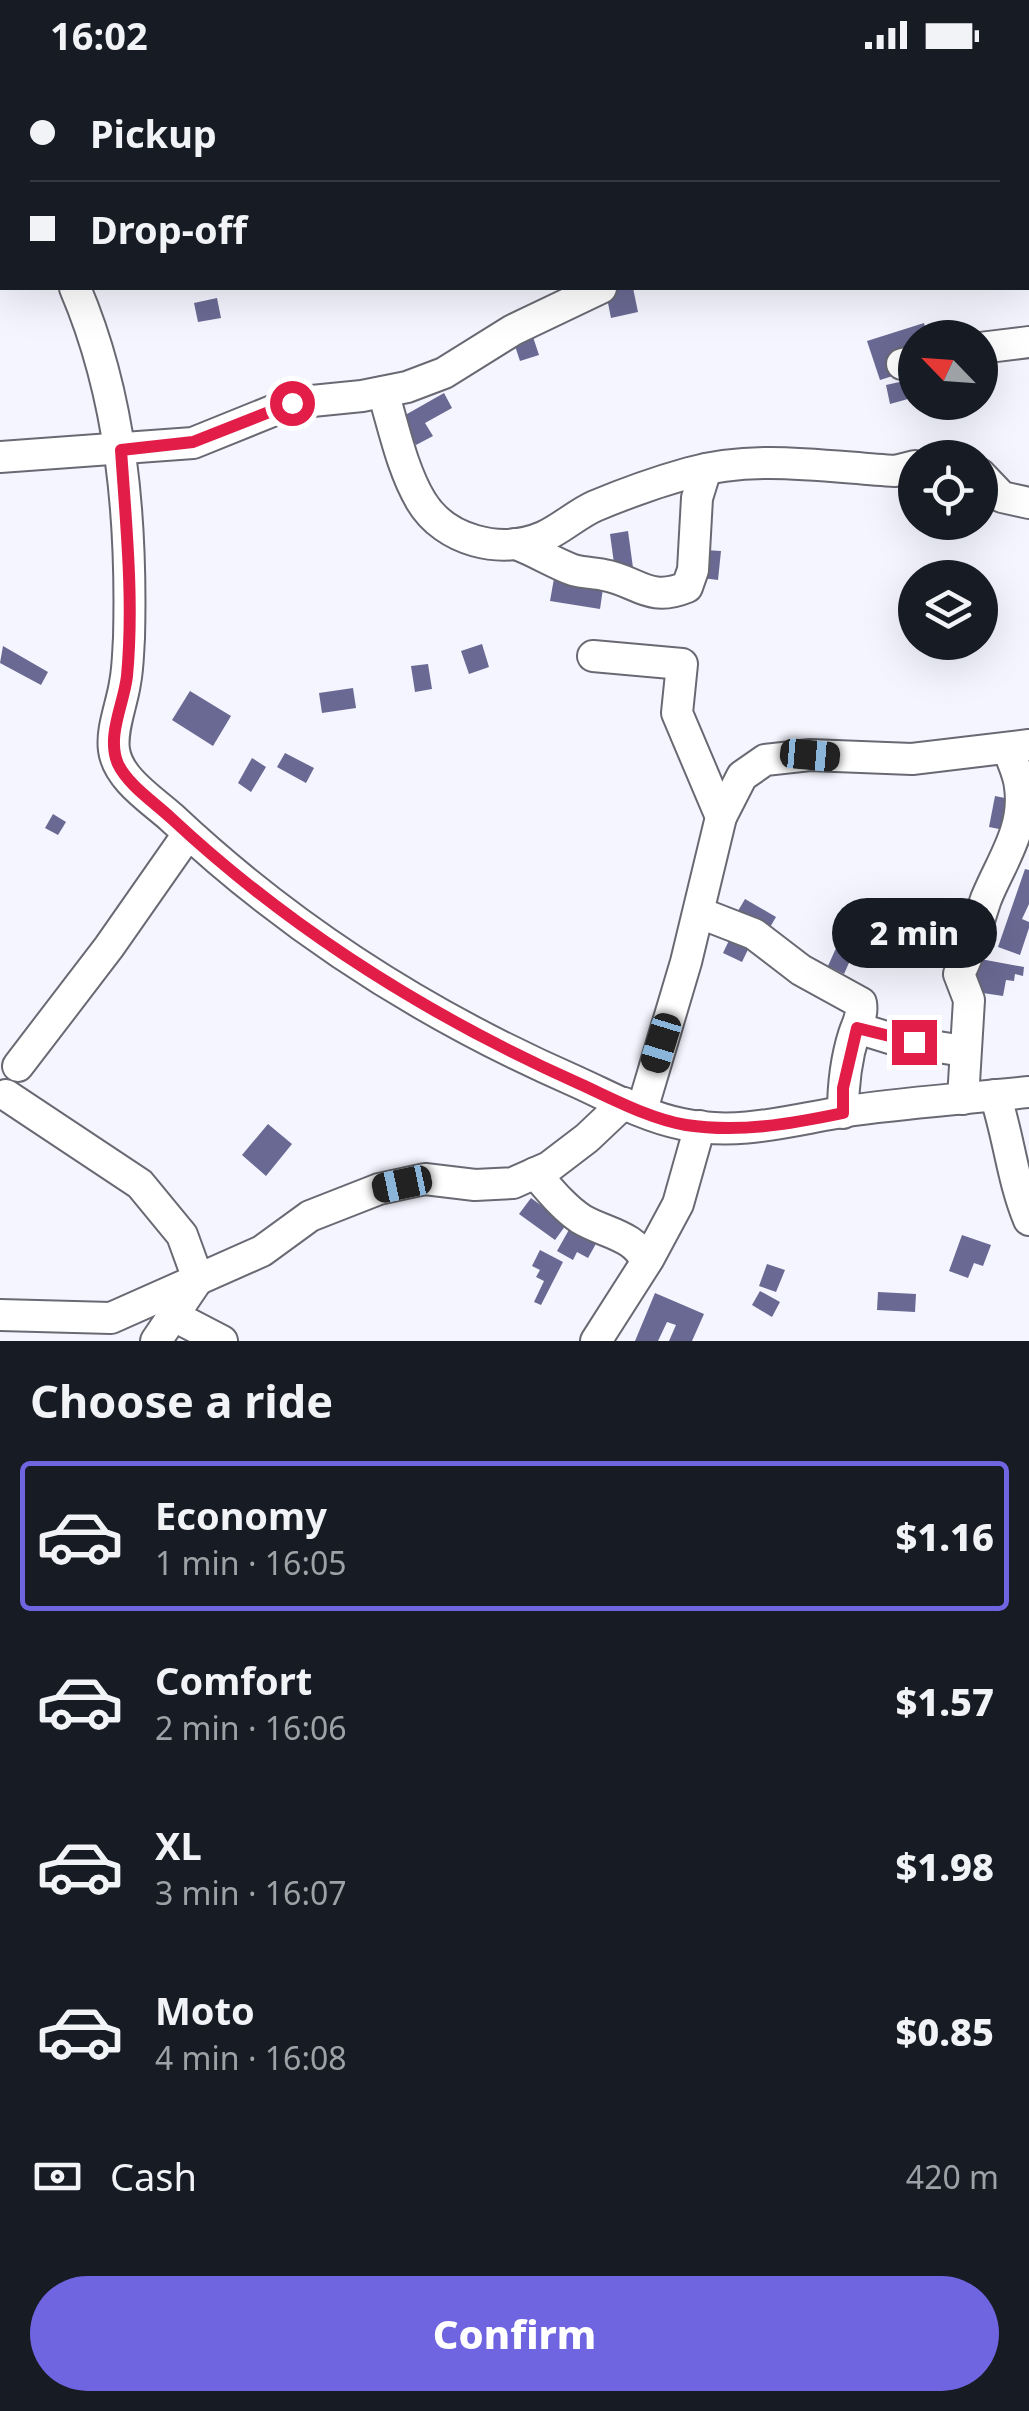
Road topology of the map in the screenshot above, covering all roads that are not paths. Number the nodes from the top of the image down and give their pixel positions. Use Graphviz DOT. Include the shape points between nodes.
graph roads {
  1 [pos="76,290"];
  2 [pos="597,290"];
  3 [pos="1029,342"];
  4 [pos="998,346"];
  5 [pos="383,392"];
  6 [pos="121,450"];
  7 [pos="0,458"];
  8 [pos="706,470"];
  9 [pos="898,470"];
  10 [pos="998,493"];
  11 [pos="1029,503"];
  12 [pos="516,544"];
  13 [pos="593,656"];
  14 [pos="1018,747"];
  15 [pos="722,817"];
  16 [pos="188,834"];
  17 [pos="700,912"];
  18 [pos="857,1028"];
  19 [pos="964,1051"];
  20 [pos="18,1066"];
  21 [pos="1029,1092"];
  22 [pos="6,1094"];
  23 [pos="996,1095"];
  24 [pos="962,1099"];
  25 [pos="633,1107"];
  26 [pos="843,1113"];
  27 [pos="700,1126"];
  28 [pos="535,1173"];
  29 [pos="1029,1220"];
  30 [pos="646,1262"];
  31 [pos="198,1279"];
  32 [pos="0,1315"];
  33 [pos="165,1329"];
  34 [pos="222,1341"];
  35 [pos="596,1341"];
  1 -- 6 [label="street"];
  2 -- 5 [label="street" via="444,373"];
  3 -- 4 [label="street"];
  5 -- 6 [label="street" via="292,403 193,442"];
  5 -- 12 [label="street" via="422,504 446,527 480,544"];
  6 -- 7 [label="street"];
  6 -- 16 [label="street" via="130,587 126,679 114,749 119,767"];
  8 -- 9 [label="street" via="771,462"];
  8 -- 12 [label="street" via="631,491 540,539"];
  8 -- 12 [label="street" via="694,516 693,570 680,590 642,591"];
  10 -- 11 [label="street"];
  13 -- 15 [label="street" via="682,664 677,713"];
  14 -- 15 [label="street" via="912,759 765,760 742,776"];
  14 -- 19 [label="street" via="1020,818 960,974 968,1000"];
  15 -- 17 [label="street"];
  16 -- 20 [label="street"];
  16 -- 25 [label="street" via="331,949 500,1047"];
  17 -- 18 [label="street" via="754,934 801,970 857,999"];
  17 -- 25 [label="street"];
  18 -- 19 [label="street"];
  18 -- 26 [label="street"];
  19 -- 24 [label="street"];
  21 -- 23 [label="street"];
  22 -- 31 [label="street" via="140,1184 182,1235"];
  23 -- 24 [label="street"];
  23 -- 29 [label="street"];
  24 -- 26 [label="street"];
  25 -- 27 [label="street"];
  25 -- 28 [label="street"];
  26 -- 27 [label="street" via="777,1125"];
  27 -- 30 [label="street" via="678,1204"];
  28 -- 30 [label="street" via="584,1221 636,1245"];
  28 -- 31 [label="street" via="496,1186 425,1179 379,1190 310,1216 262,1251"];
  30 -- 35 [label="street"];
  31 -- 32 [label="street" via="111,1318"];
  31 -- 33 [label="street"];
  33 -- 34 [label="street"];
}
